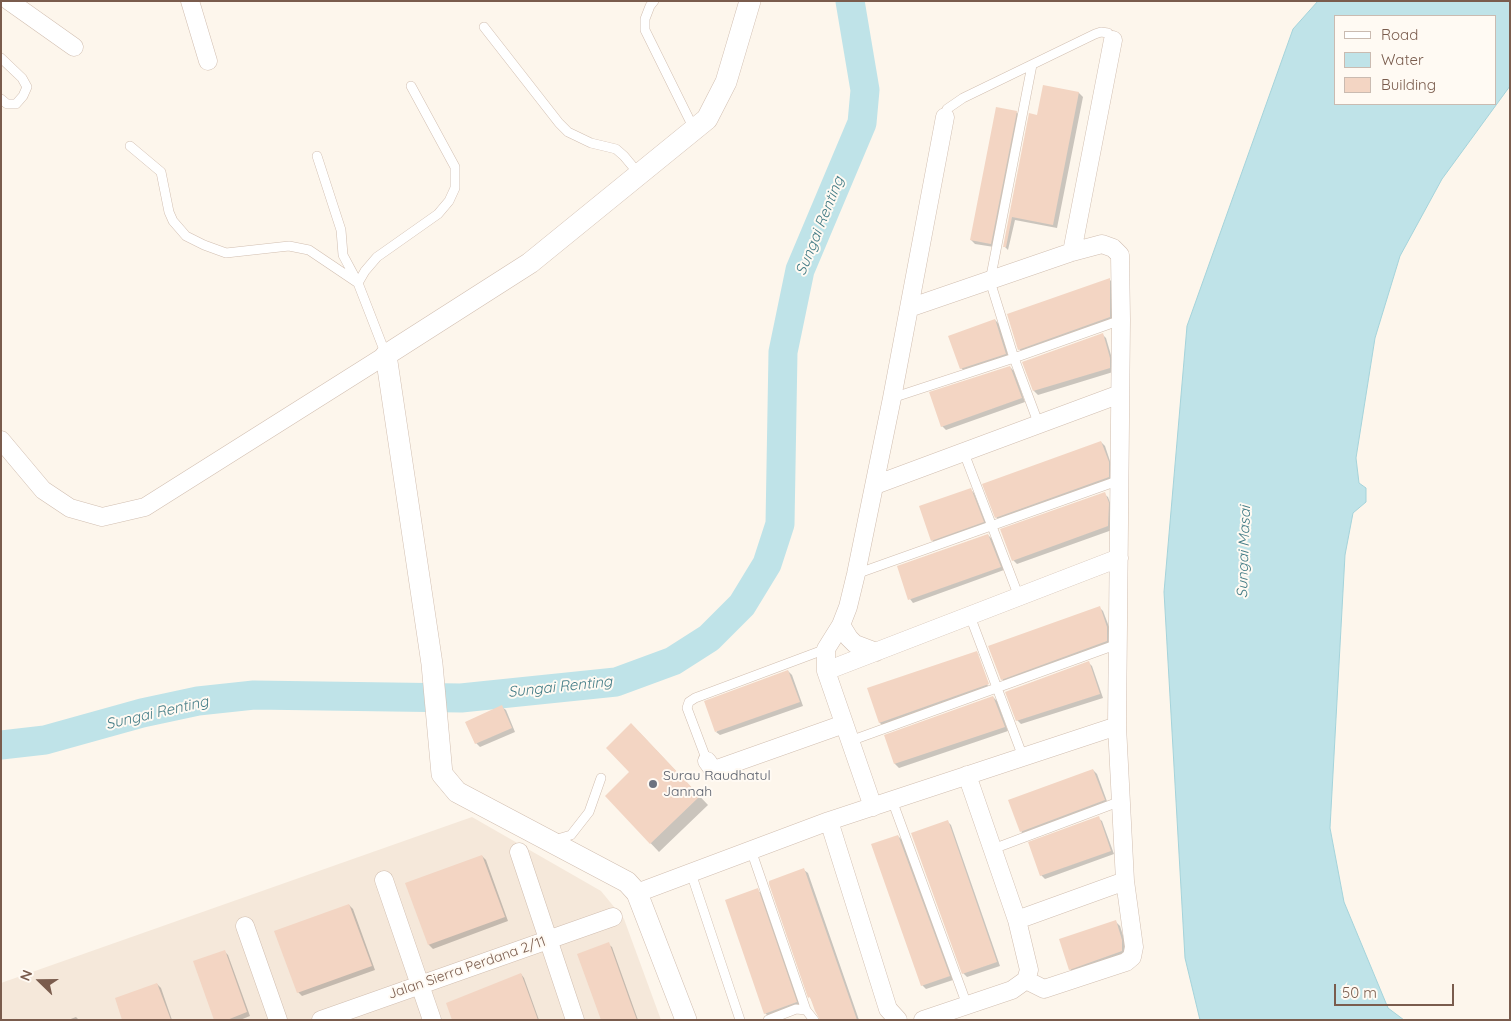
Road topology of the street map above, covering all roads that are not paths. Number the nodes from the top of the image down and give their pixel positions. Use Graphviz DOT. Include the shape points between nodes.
graph roads {
  1 [pos="9,1"];
  2 [pos="190,1"];
  3 [pos="654,1"];
  4 [pos="750,1"];
  5 [pos="484,27"];
  6 [pos="1113,40"];
  7 [pos="74,47"];
  8 [pos="1,58"];
  9 [pos="208,61"];
  10 [pos="1032,65"];
  11 [pos="412,86"];
  12 [pos="1,99"];
  13 [pos="945,117"];
  14 [pos="694,129"];
  15 [pos="130,146"];
  16 [pos="317,156"];
  17 [pos="639,174"];
  18 [pos="1072,252"];
  19 [pos="990,282"];
  20 [pos="358,283"];
  21 [pos="909,308"];
  22 [pos="1121,320"];
  23 [pos="386,356"];
  24 [pos="1014,358"];
  25 [pos="1120,394"];
  26 [pos="892,398"];
  27 [pos="1039,424"];
  28 [pos="1,440"];
  29 [pos="964,452"];
  30 [pos="1120,480"];
  31 [pos="874,485"];
  32 [pos="992,525"];
  33 [pos="1119,558"];
  34 [pos="856,574"];
  35 [pos="1019,597"];
  36 [pos="970,616"];
  37 [pos="841,625"];
  38 [pos="1118,644"];
  39 [pos="826,649"];
  40 [pos="876,652"];
  41 [pos="826,671"];
  42 [pos="997,688"];
  43 [pos="844,724"];
  44 [pos="1118,726"];
  45 [pos="850,741"];
  46 [pos="1023,757"];
  47 [pos="707,761"];
  48 [pos="967,776"];
  49 [pos="601,778"];
  50 [pos="892,800"];
  51 [pos="1121,800"];
  52 [pos="873,807"];
  53 [pos="829,821"];
  54 [pos="549,841"];
  55 [pos="993,849"];
  56 [pos="751,850"];
  57 [pos="519,852"];
  58 [pos="691,873"];
  59 [pos="384,880"];
  60 [pos="1125,881"];
  61 [pos="638,893"];
  62 [pos="613,917"];
  63 [pos="1017,920"];
  64 [pos="245,926"];
  65 [pos="548,939"];
  66 [pos="1026,980"];
  67 [pos="420,985"];
  68 [pos="967,1005"];
  69 [pos="806,1010"];
  70 [pos="278,1020"];
  71 [pos="322,1020"];
  72 [pos="432,1020"];
  73 [pos="575,1020"];
  74 [pos="686,1020"];
  75 [pos="740,1020"];
  76 [pos="768,1020"];
  77 [pos="814,1020"];
  78 [pos="898,1020"];
  79 [pos="923,1020"];
  1 -- 7 [label="street"];
  2 -- 9 [label="street"];
  3 -- 14 [label="lane" via="645,19 645,30"];
  4 -- 14 [label="street" via="726,82 707,119"];
  5 -- 17 [label="lane" via="568,132 591,144 616,149"];
  6 -- 10 [label="lane" via="1108,33 1101,32"];
  6 -- 18 [label="street"];
  8 -- 12 [label="lane" via="27,87 16,104 7,104"];
  10 -- 13 [label="lane" via="963,98 948,109"];
  10 -- 19 [label="lane"];
  11 -- 20 [label="lane" via="455,167 455,188 438,214 378,257"];
  13 -- 21 [label="street"];
  14 -- 17 [label="street"];
  15 -- 20 [label="lane" via="162,172 168,212 186,236 226,253 289,246 309,250"];
  16 -- 20 [label="lane" via="341,230 343,255"];
  17 -- 23 [label="street" via="530,263"];
  18 -- 19 [label="street"];
  18 -- 22 [label="street" via="1102,244 1120,255"];
  19 -- 21 [label="street"];
  19 -- 24 [label="lane"];
  20 -- 23 [label="lane"];
  21 -- 26 [label="street"];
  22 -- 24 [label="lane"];
  22 -- 25 [label="street"];
  23 -- 28 [label="street" via="145,507 102,517 70,508 43,490"];
  23 -- 54 [label="street" via="432,664 442,774 457,792"];
  24 -- 26 [label="lane"];
  24 -- 27 [label="lane"];
  25 -- 27 [label="street"];
  25 -- 30 [label="street"];
  26 -- 31 [label="street"];
  27 -- 29 [label="street"];
  29 -- 31 [label="street"];
  29 -- 32 [label="lane"];
  30 -- 32 [label="lane"];
  30 -- 33 [label="street"];
  31 -- 34 [label="street"];
  32 -- 34 [label="lane"];
  32 -- 35 [label="lane"];
  33 -- 35 [label="street"];
  33 -- 38 [label="street"];
  34 -- 37 [label="street"];
  35 -- 36 [label="street"];
  36 -- 40 [label="street"];
  36 -- 42 [label="lane"];
  37 -- 39 [label="street"];
  37 -- 40 [label="street" via="856,644"];
  38 -- 42 [label="lane"];
  38 -- 44 [label="street"];
  39 -- 41 [label="street"];
  39 -- 47 [label="lane" via="689,702 688,708"];
  40 -- 41 [label="street"];
  41 -- 43 [label="street"];
  42 -- 45 [label="lane"];
  42 -- 46 [label="lane"];
  43 -- 45 [label="street"];
  43 -- 47 [label="street" via="717,769 709,766"];
  44 -- 46 [label="street"];
  44 -- 51 [label="street"];
  45 -- 52 [label="street"];
  46 -- 48 [label="street"];
  48 -- 50 [label="street"];
  48 -- 55 [label="street"];
  49 -- 54 [label="lane" via="589,812 570,835"];
  50 -- 52 [label="street"];
  50 -- 68 [label="lane"];
  51 -- 55 [label="lane"];
  51 -- 60 [label="street"];
  52 -- 53 [label="street"];
  53 -- 56 [label="street"];
  53 -- 78 [label="street" via="888,1009"];
  54 -- 61 [label="street" via="627,882"];
  55 -- 63 [label="street"];
  56 -- 58 [label="street"];
  56 -- 69 [label="lane"];
  57 -- 65 [label="street"];
  58 -- 61 [label="street"];
  58 -- 75 [label="lane"];
  59 -- 67 [label="street"];
  60 -- 63 [label="street"];
  60 -- 66 [label="street" via="1134,947 1132,957 1126,962 1044,989"];
  61 -- 74 [label="street"];
  62 -- 65 [label="street, Jalan Sierra Perdana 2/11"];
  63 -- 66 [label="street" via="1029,970"];
  64 -- 70 [label="street"];
  65 -- 67 [label="street, Jalan Sierra Perdana 2/11"];
  65 -- 73 [label="street"];
  66 -- 68 [label="street" via="1012,990"];
  67 -- 71 [label="street, Jalan Sierra Perdana 2/11"];
  67 -- 72 [label="street"];
  68 -- 79 [label="street"];
  69 -- 76 [label="lane" via="796,1009"];
  69 -- 77 [label="lane"];
}
